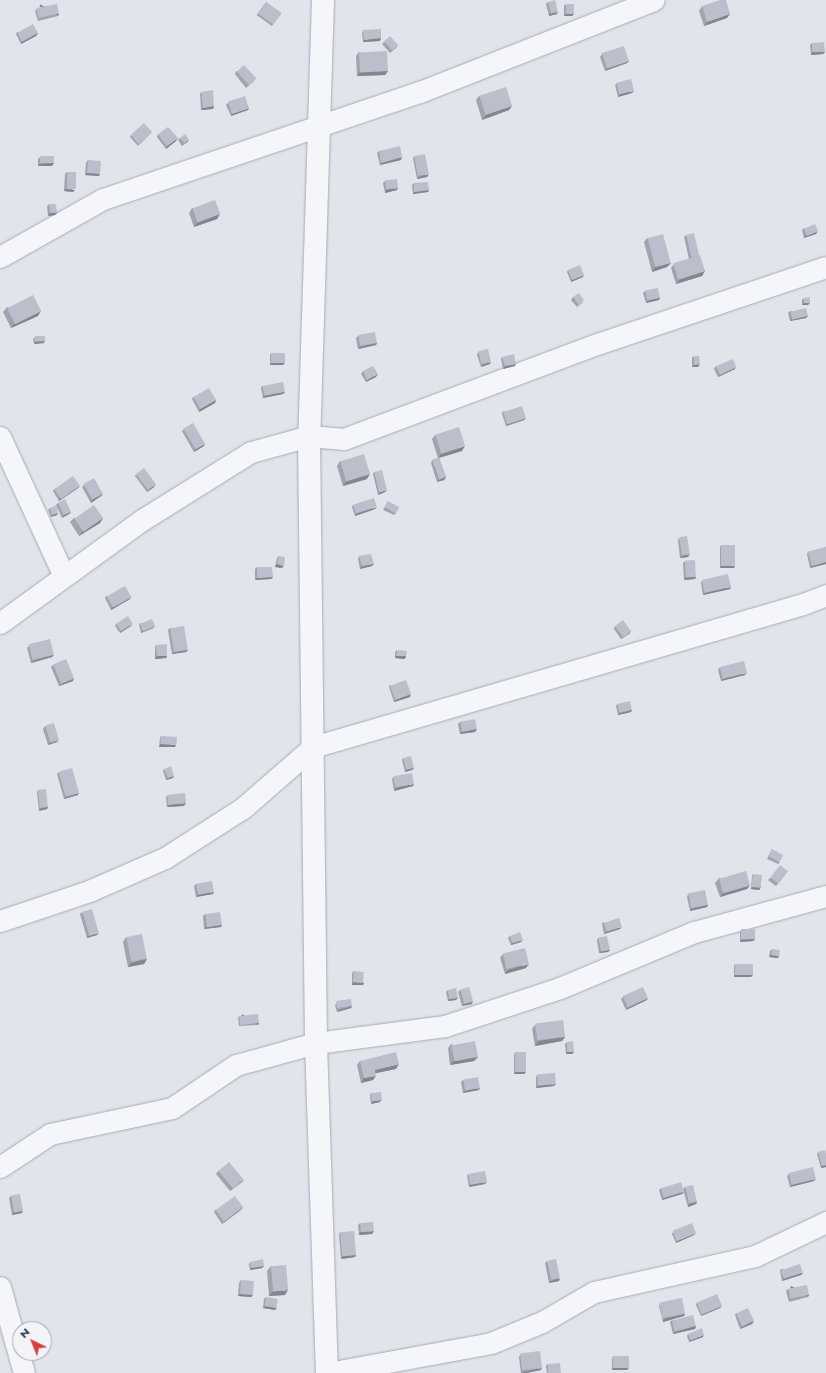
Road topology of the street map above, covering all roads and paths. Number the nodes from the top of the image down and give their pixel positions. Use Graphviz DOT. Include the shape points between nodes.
graph roads {
  1 [pos="323,0"];
  2 [pos="654,0"];
  3 [pos="317,126"];
  4 [pos="0,257"];
  5 [pos="826,267"];
  6 [pos="309,436"];
  7 [pos="0,437"];
  8 [pos="64,576"];
  9 [pos="826,595"];
  10 [pos="0,623"];
  11 [pos="312,747"];
  12 [pos="826,896"];
  13 [pos="0,921"];
  14 [pos="316,1043"];
  15 [pos="0,1167"];
  16 [pos="826,1222"];
  17 [pos="0,1287"];
  18 [pos="24,1373"];
  19 [pos="327,1373"];
  1 -- 3 [label="street" via="324,27"];
  2 -- 3 [label="street" via="420,92"];
  3 -- 4 [label="street" via="103,199"];
  3 -- 6 [label="street"];
  5 -- 6 [label="street" via="600,343 344,439"];
  6 -- 8 [label="street" via="251,452 142,520"];
  6 -- 11 [label="street"];
  7 -- 8 [label="street"];
  8 -- 10 [label="street"];
  9 -- 11 [label="street"];
  11 -- 13 [label="street" via="244,808 165,858 89,891"];
  11 -- 14 [label="street"];
  12 -- 14 [label="street" via="694,932 560,988 445,1026"];
  14 -- 15 [label="street" via="236,1065 172,1108 50,1134"];
  14 -- 19 [label="street"];
  16 -- 19 [label="street" via="755,1256 594,1292 542,1322 491,1343"];
  17 -- 18 [label="street"];
}
